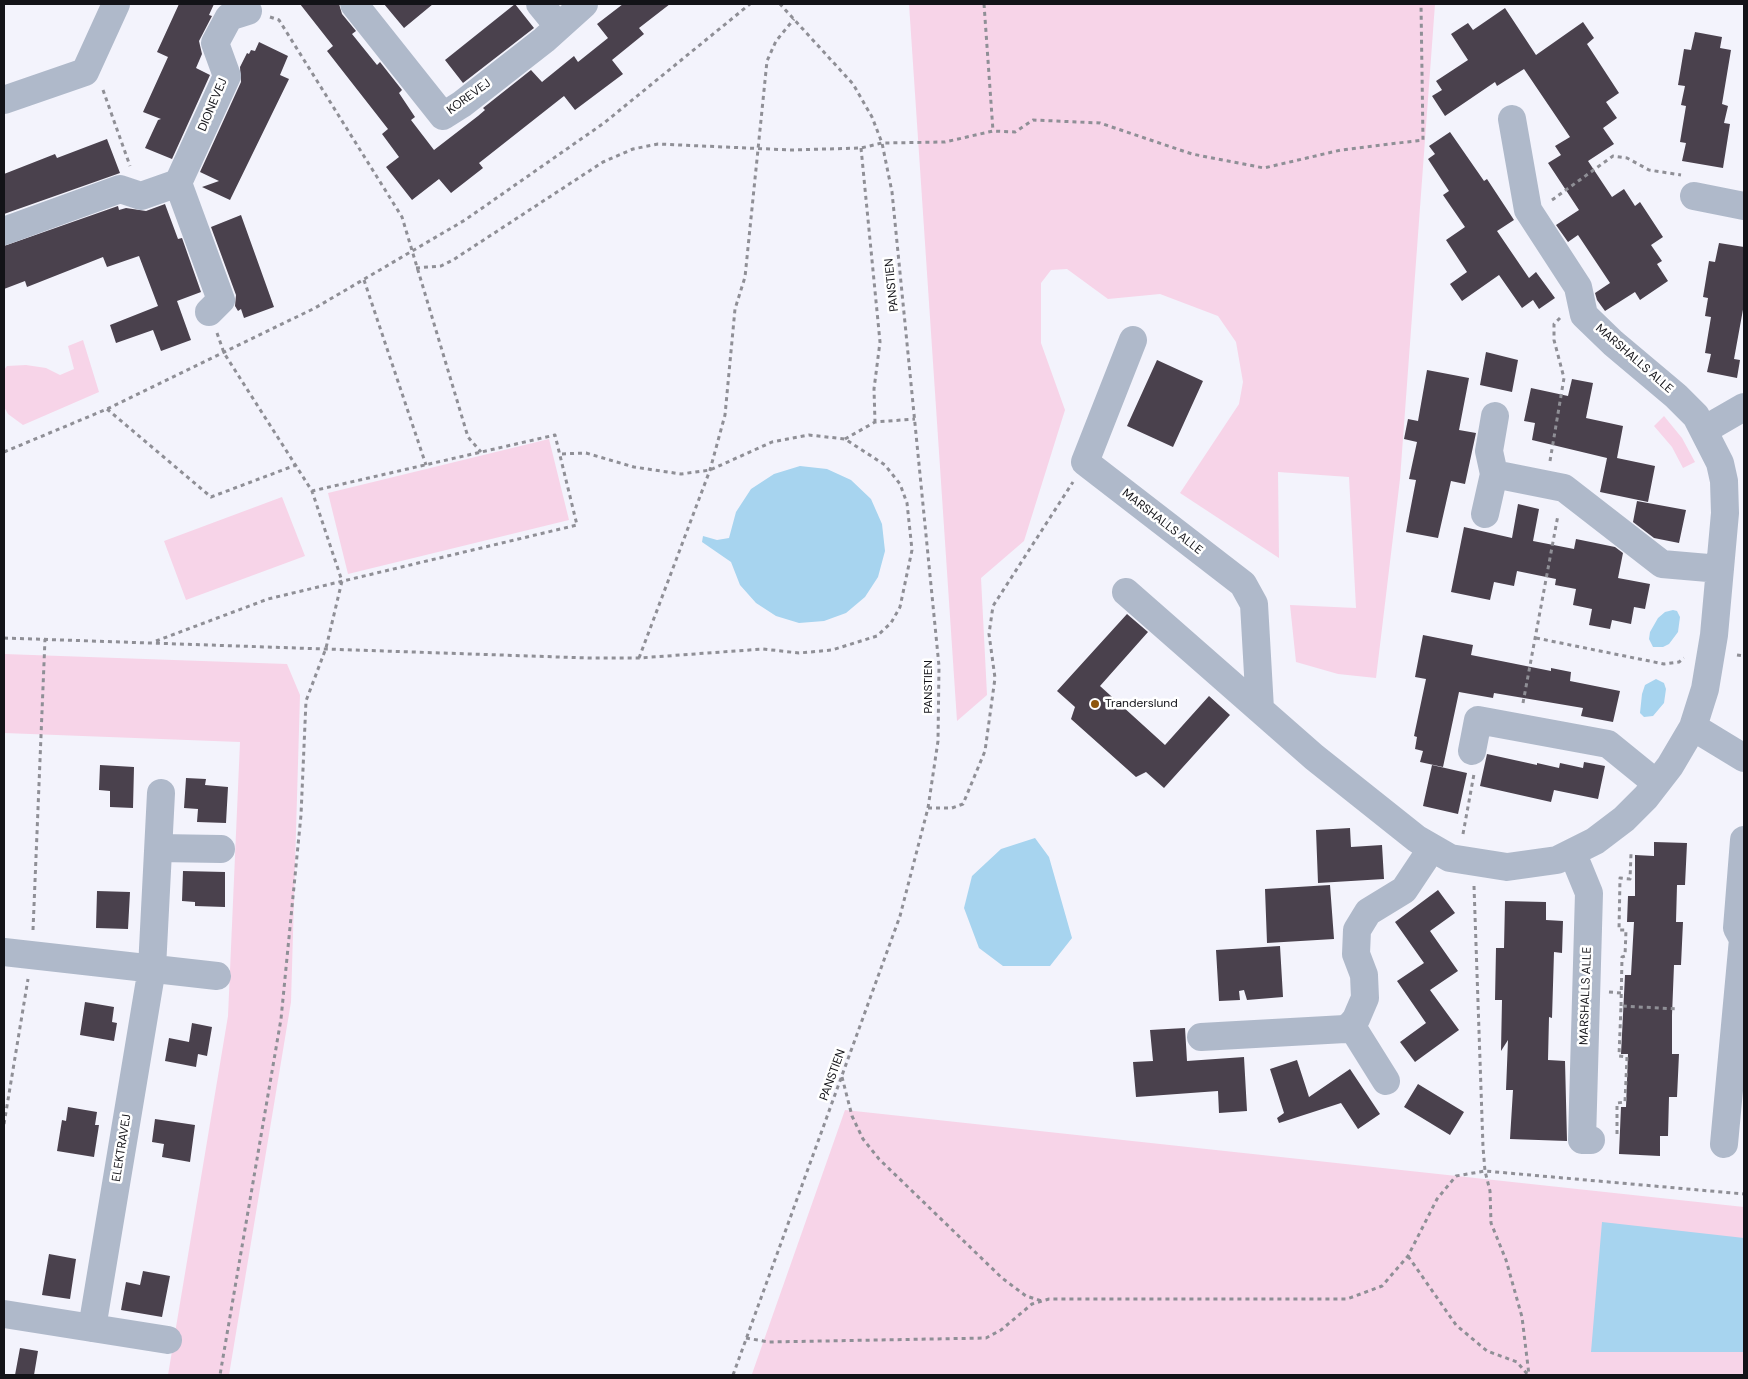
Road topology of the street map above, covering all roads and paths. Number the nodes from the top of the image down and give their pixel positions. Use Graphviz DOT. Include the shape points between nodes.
graph roads {
  1 [pos="116,4"];
  2 [pos="354,4"];
  3 [pos="540,4"];
  4 [pos="584,4"];
  5 [pos="750,4"];
  6 [pos="780,4"];
  7 [pos="984,4"];
  8 [pos="1421,4"];
  9 [pos="248,11"];
  10 [pos="794,19"];
  11 [pos="558,26"];
  12 [pos="85,72"];
  13 [pos="5,93"];
  14 [pos="1512,118"];
  15 [pos="992,131"];
  16 [pos="882,143"];
  17 [pos="757,148"];
  18 [pos="861,148"];
  19 [pos="178,183"];
  20 [pos="141,196"];
  21 [pos="1694,196"];
  22 [pos="1744,206"];
  23 [pos="1531,215"];
  24 [pos="4,231"];
  25 [pos="411,252"];
  26 [pos="416,268"];
  27 [pos="364,280"];
  28 [pos="1583,307"];
  29 [pos="209,312"];
  30 [pos="1133,340"];
  31 [pos="224,353"];
  32 [pos="1744,407"];
  33 [pos="107,409"];
  34 [pos="1495,416"];
  35 [pos="915,418"];
  36 [pos="875,422"];
  37 [pos="1704,430"];
  38 [pos="845,439"];
  39 [pos="4,452"];
  40 [pos="481,452"];
  41 [pos="559,454"];
  42 [pos="1085,462"];
  43 [pos="426,464"];
  44 [pos="296,465"];
  45 [pos="710,470"];
  46 [pos="1494,474"];
  47 [pos="1555,486"];
  48 [pos="312,491"];
  49 [pos="1485,514"];
  50 [pos="1720,569"];
  51 [pos="342,581"];
  52 [pos="1126,592"];
  53 [pos="4,638"];
  54 [pos="1536,638"];
  55 [pos="45,639"];
  56 [pos="153,642"];
  57 [pos="326,648"];
  58 [pos="1711,652"];
  59 [pos="639,658"];
  60 [pos="1260,709"];
  61 [pos="1511,727"];
  62 [pos="1693,728"];
  63 [pos="1472,751"];
  64 [pos="1744,758"];
  65 [pos="1656,783"];
  66 [pos="160,793"];
  67 [pos="928,808"];
  68 [pos="1744,840"];
  69 [pos="159,848"];
  70 [pos="1432,848"];
  71 [pos="221,849"];
  72 [pos="1573,854"];
  73 [pos="1631,854"];
  74 [pos="1465,861"];
  75 [pos="4,952"];
  76 [pos="32,955"];
  77 [pos="152,968"];
  78 [pos="217,976"];
  79 [pos="1621,1006"];
  80 [pos="1678,1009"];
  81 [pos="1351,1025"];
  82 [pos="1605,1033"];
  83 [pos="1201,1037"];
  84 [pos="842,1076"];
  85 [pos="1386,1081"];
  86 [pos="4,1124"];
  87 [pos="1597,1139"];
  88 [pos="1724,1144"];
  89 [pos="1485,1170"];
  90 [pos="1744,1194"];
  91 [pos="1408,1256"];
  92 [pos="1042,1301"];
  93 [pos="4,1314"];
  94 [pos="92,1328"];
  95 [pos="746,1338"];
  96 [pos="168,1340"];
  97 [pos="220,1375"];
  98 [pos="733,1375"];
  99 [pos="1528,1375"];
  1 -- 12 [label="street"];
  2 -- 11 [label="street, KOREVEJ" via="443,116"];
  3 -- 11 [label="street"];
  4 -- 11 [label="street, KOREVEJ"];
  5 -- 25 [label="path" via="604,122 465,220"];
  6 -- 10 [label="path, PANSTIEN"];
  7 -- 15 [label="path"];
  8 -- 15 [label="path" via="1423,140 1341,150 1264,168 1192,154 1100,123 1032,120 1015,132"];
  9 -- 19 [label="street, DIONEVEJ" via="229,17 215,43 227,76"];
  9 -- 25 [label="path" via="279,20 402,217"];
  10 -- 16 [label="path, PANSTIEN" via="853,84"];
  10 -- 17 [label="path" via="776,41 767,61"];
  12 -- 13 [label="street"];
  12 -- 20 [label="path" via="101,85"];
  14 -- 23 [label="street, MARSHALLS ALLE"];
  15 -- 16 [label="path" via="945,142"];
  16 -- 18 [label="path"];
  16 -- 35 [label="path, PANSTIEN" via="892,192"];
  17 -- 18 [label="path"];
  17 -- 26 [label="path" via="658,144 633,149 603,162 453,260 441,266"];
  17 -- 45 [label="path" via="746,277 735,309 725,415"];
  18 -- 36 [label="path" via="880,342 874,389"];
  19 -- 20 [label="street"];
  19 -- 29 [label="street" via="221,300"];
  20 -- 24 [label="street" via="120,189"];
  21 -- 22 [label="street"];
  21 -- 23 [label="path" via="1698,178 1649,170 1627,158 1613,156"];
  23 -- 28 [label="street, MARSHALLS ALLE" via="1578,287"];
  25 -- 26 [label="path"];
  25 -- 27 [label="path"];
  26 -- 40 [label="path" via="468,437"];
  27 -- 31 [label="path"];
  27 -- 43 [label="path"];
  28 -- 37 [label="street, MARSHALLS ALLE" via="1584,315 1676,396 1696,416"];
  28 -- 47 [label="path" via="1567,311 1554,324 1554,340 1564,378"];
  30 -- 42 [label="street"];
  31 -- 33 [label="path"];
  31 -- 44 [label="path"];
  32 -- 37 [label="street"];
  33 -- 39 [label="path"];
  33 -- 44 [label="path" via="211,497"];
  34 -- 46 [label="street" via="1489,451"];
  35 -- 36 [label="path"];
  35 -- 67 [label="path, PANSTIEN" via="939,666 938,741"];
  36 -- 38 [label="path"];
  37 -- 50 [label="street, MARSHALLS ALLE" via="1720,463 1724,481"];
  38 -- 45 [label="path" via="809,435 772,442"];
  38 -- 59 [label="path" via="885,465 900,484 907,503 912,550 900,607 890,623 877,636 832,650 800,653 763,649"];
  40 -- 41 [label="path" via="554,435"];
  40 -- 43 [label="path"];
  41 -- 45 [label="path" via="586,452 634,467 681,474"];
  41 -- 51 [label="path" via="577,525"];
  42 -- 60 [label="street, MARSHALLS ALLE" via="1243,584 1254,604"];
  42 -- 67 [label="path" via="993,606 989,634 996,678 985,751 963,804 952,808"];
  43 -- 48 [label="path"];
  44 -- 48 [label="path"];
  45 -- 59 [label="path"];
  46 -- 47 [label="street"];
  46 -- 49 [label="street"];
  47 -- 50 [label="street" via="1662,564"];
  47 -- 54 [label="path"];
  48 -- 51 [label="path"];
  50 -- 58 [label="street, MARSHALLS ALLE"];
  51 -- 56 [label="path" via="268,599"];
  51 -- 57 [label="path"];
  52 -- 60 [label="street, MARSHALLS ALLE"];
  53 -- 55 [label="path"];
  54 -- 58 [label="path" via="1664,664 1679,662 1697,649"];
  54 -- 61 [label="path" via="1523,702 1514,713"];
  55 -- 56 [label="path"];
  55 -- 76 [label="path"];
  56 -- 57 [label="path"];
  57 -- 59 [label="path"];
  57 -- 97 [label="path" via="306,701 301,815 281,1019"];
  58 -- 62 [label="street, MARSHALLS ALLE" via="1705,689"];
  60 -- 70 [label="street, MARSHALLS ALLE" via="1314,757"];
  61 -- 63 [label="street" via="1478,720"];
  61 -- 65 [label="street" via="1608,744"];
  62 -- 64 [label="street"];
  62 -- 65 [label="street, MARSHALLS ALLE"];
  63 -- 74 [label="path" via="1476,768"];
  65 -- 72 [label="street, MARSHALLS ALLE" via="1624,819"];
  66 -- 69 [label="street, ELEKTRAVEJ"];
  67 -- 84 [label="path, PANSTIEN" via="900,916"];
  68 -- 88 [label="street" via="1736,928 1743,939"];
  69 -- 71 [label="street"];
  69 -- 77 [label="street, ELEKTRAVEJ"];
  70 -- 74 [label="street, MARSHALLS ALLE"];
  70 -- 81 [label="street" via="1404,890 1368,912 1357,930 1356,954 1364,975 1365,998"];
  72 -- 74 [label="street, MARSHALLS ALLE" via="1557,860 1507,867"];
  72 -- 82 [label="street, MARSHALLS ALLE" via="1599,891 1598,930"];
  73 -- 79 [label="path" via="1630,878 1620,878 1619,930 1626,930"];
  74 -- 89 [label="path"];
  75 -- 76 [label="street"];
  76 -- 77 [label="street"];
  76 -- 86 [label="path"];
  77 -- 78 [label="street"];
  77 -- 94 [label="street, ELEKTRAVEJ"];
  79 -- 80 [label="path"];
  79 -- 82 [label="path"];
  81 -- 83 [label="street" via="1345,1029"];
  81 -- 85 [label="street"];
  82 -- 87 [label="street, MARSHALLS ALLE"];
  82 -- 87 [label="path" via="1619,1056 1627,1057 1625,1102 1617,1102"];
  84 -- 92 [label="path" via="859,1132 880,1160 1002,1278 1026,1296"];
  84 -- 95 [label="path, PANSTIEN"];
  89 -- 90 [label="path"];
  89 -- 91 [label="path" via="1456,1176 1437,1199"];
  89 -- 99 [label="path" via="1490,1191 1491,1223 1506,1260 1522,1317"];
  91 -- 92 [label="path" via="1382,1286 1347,1299"];
  91 -- 99 [label="path" via="1456,1325 1487,1351 1517,1362"];
  92 -- 95 [label="path" via="1032,1304 986,1338 769,1342"];
  93 -- 94 [label="street"];
  94 -- 96 [label="street"];
  95 -- 98 [label="path, PANSTIEN"];
}
